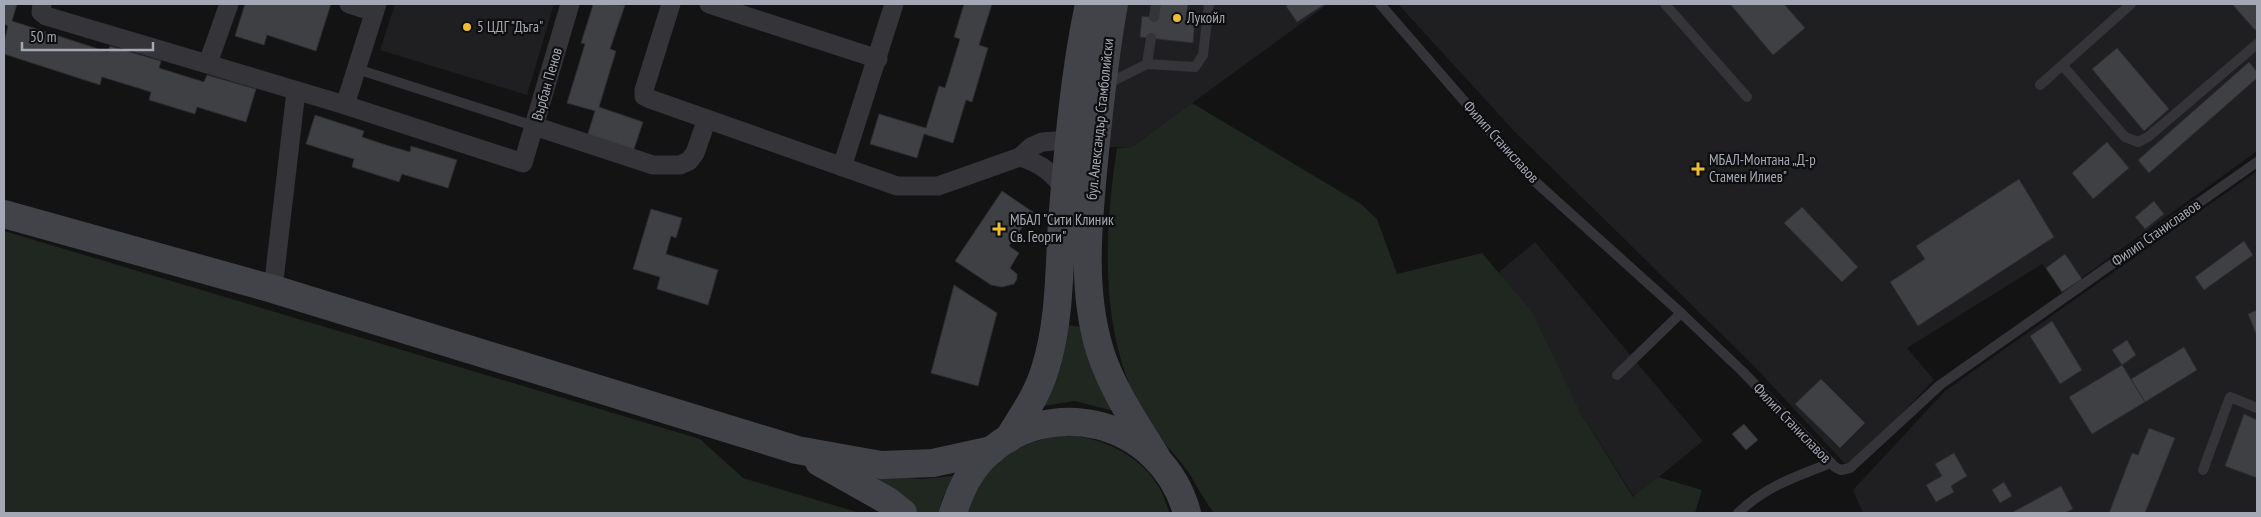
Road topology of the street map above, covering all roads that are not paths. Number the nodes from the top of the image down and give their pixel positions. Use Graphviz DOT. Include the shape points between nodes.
graph roads {
  1 [pos="42,4"];
  2 [pos="228,4"];
  3 [pos="349,4"];
  4 [pos="570,4"];
  5 [pos="671,4"];
  6 [pos="709,4"];
  7 [pos="894,4"];
  8 [pos="1090,4"];
  9 [pos="1097,4"];
  10 [pos="1114,4"];
  11 [pos="1156,4"];
  12 [pos="1208,4"];
  13 [pos="1380,4"];
  14 [pos="1666,4"];
  15 [pos="2131,4"];
  16 [pos="376,8"];
  17 [pos="1154,17"];
  18 [pos="1151,38"];
  19 [pos="2257,44"];
  20 [pos="878,59"];
  21 [pos="208,63"];
  22 [pos="1147,64"];
  23 [pos="2063,66"];
  24 [pos="357,68"];
  25 [pos="2040,85"];
  26 [pos="1102,86"];
  27 [pos="296,91"];
  28 [pos="1747,97"];
  29 [pos="345,105"];
  30 [pos="707,119"];
  31 [pos="534,126"];
  32 [pos="1069,145"];
  33 [pos="1020,157"];
  34 [pos="2257,162"];
  35 [pos="842,167"];
  36 [pos="1065,192"];
  37 [pos="4,214"];
  38 [pos="1088,242"];
  39 [pos="273,289"];
  40 [pos="1681,313"];
  41 [pos="1617,375"];
  42 [pos="2257,408"];
  43 [pos="1000,444"];
  44 [pos="798,450"];
  45 [pos="1157,458"];
  46 [pos="1831,463"];
  47 [pos="2203,470"];
  48 [pos="1188,507"];
  49 [pos="903,513"];
  50 [pos="952,513"];
  51 [pos="1738,513"];
  1 -- 21 [label="street" via="41,12 46,16"];
  2 -- 21 [label="street"];
  3 -- 16 [label="street"];
  4 -- 31 [label="street, Върбан Пенов"];
  5 -- 30 [label="street" via="644,96"];
  6 -- 20 [label="street"];
  7 -- 20 [label="street"];
  8 -- 32 [label="main road, бул. Александър Стамболийски"];
  9 -- 26 [label="main road" via="1094,57"];
  10 -- 26 [label="main road, бул. Александър Стамболийски"];
  11 -- 17 [label="lane"];
  12 -- 22 [label="lane" via="1204,55 1195,67"];
  13 -- 40 [label="lane, Филип Станиславов" via="1530,177"];
  14 -- 28 [label="lane"];
  15 -- 23 [label="lane"];
  16 -- 24 [label="street"];
  18 -- 22 [label="lane"];
  19 -- 23 [label="lane" via="2138,142 2125,137"];
  20 -- 35 [label="street"];
  21 -- 27 [label="street"];
  22 -- 26 [label="lane"];
  23 -- 25 [label="lane"];
  24 -- 29 [label="street"];
  24 -- 31 [label="lane"];
  26 -- 38 [label="main road, бул. Александър Стамболийски"];
  27 -- 29 [label="street"];
  27 -- 39 [label="street"];
  29 -- 31 [label="street, Върбан Пенов" via="523,163"];
  30 -- 31 [label="street" via="696,153 680,165 653,165"];
  30 -- 35 [label="street"];
  32 -- 33 [label="street" via="1042,142"];
  32 -- 36 [label="main road, бул. Александър Стамболийски"];
  32 -- 38 [label="main road" via="1080,173"];
  33 -- 35 [label="street" via="938,186 897,186"];
  33 -- 36 [label="street" via="1050,172"];
  34 -- 46 [label="lane, Филип Станиславов" via="1940,385 1850,468 1840,470"];
  36 -- 43 [label="main road, бул. Александър Стамболийски" via="1055,328 1045,370 1036,392"];
  37 -- 39 [label="main road"];
  38 -- 45 [label="main road, бул. Александър Стамболийски" via="1092,319 1100,352 1131,417"];
  39 -- 44 [label="main road"];
  40 -- 41 [label="lane"];
  40 -- 46 [label="lane, Филип Станиславов"];
  42 -- 47 [label="lane" via="2230,398"];
  43 -- 44 [label="main road" via="933,462 881,466"];
  43 -- 45 [label="main road" via="1022,431 1053,423 1086,422 1117,431"];
  43 -- 50 [label="main road" via="971,472"];
  44 -- 49 [label="main road" via="888,500"];
  45 -- 48 [label="main road"];
  46 -- 51 [label="lane" via="1778,484"];
}
